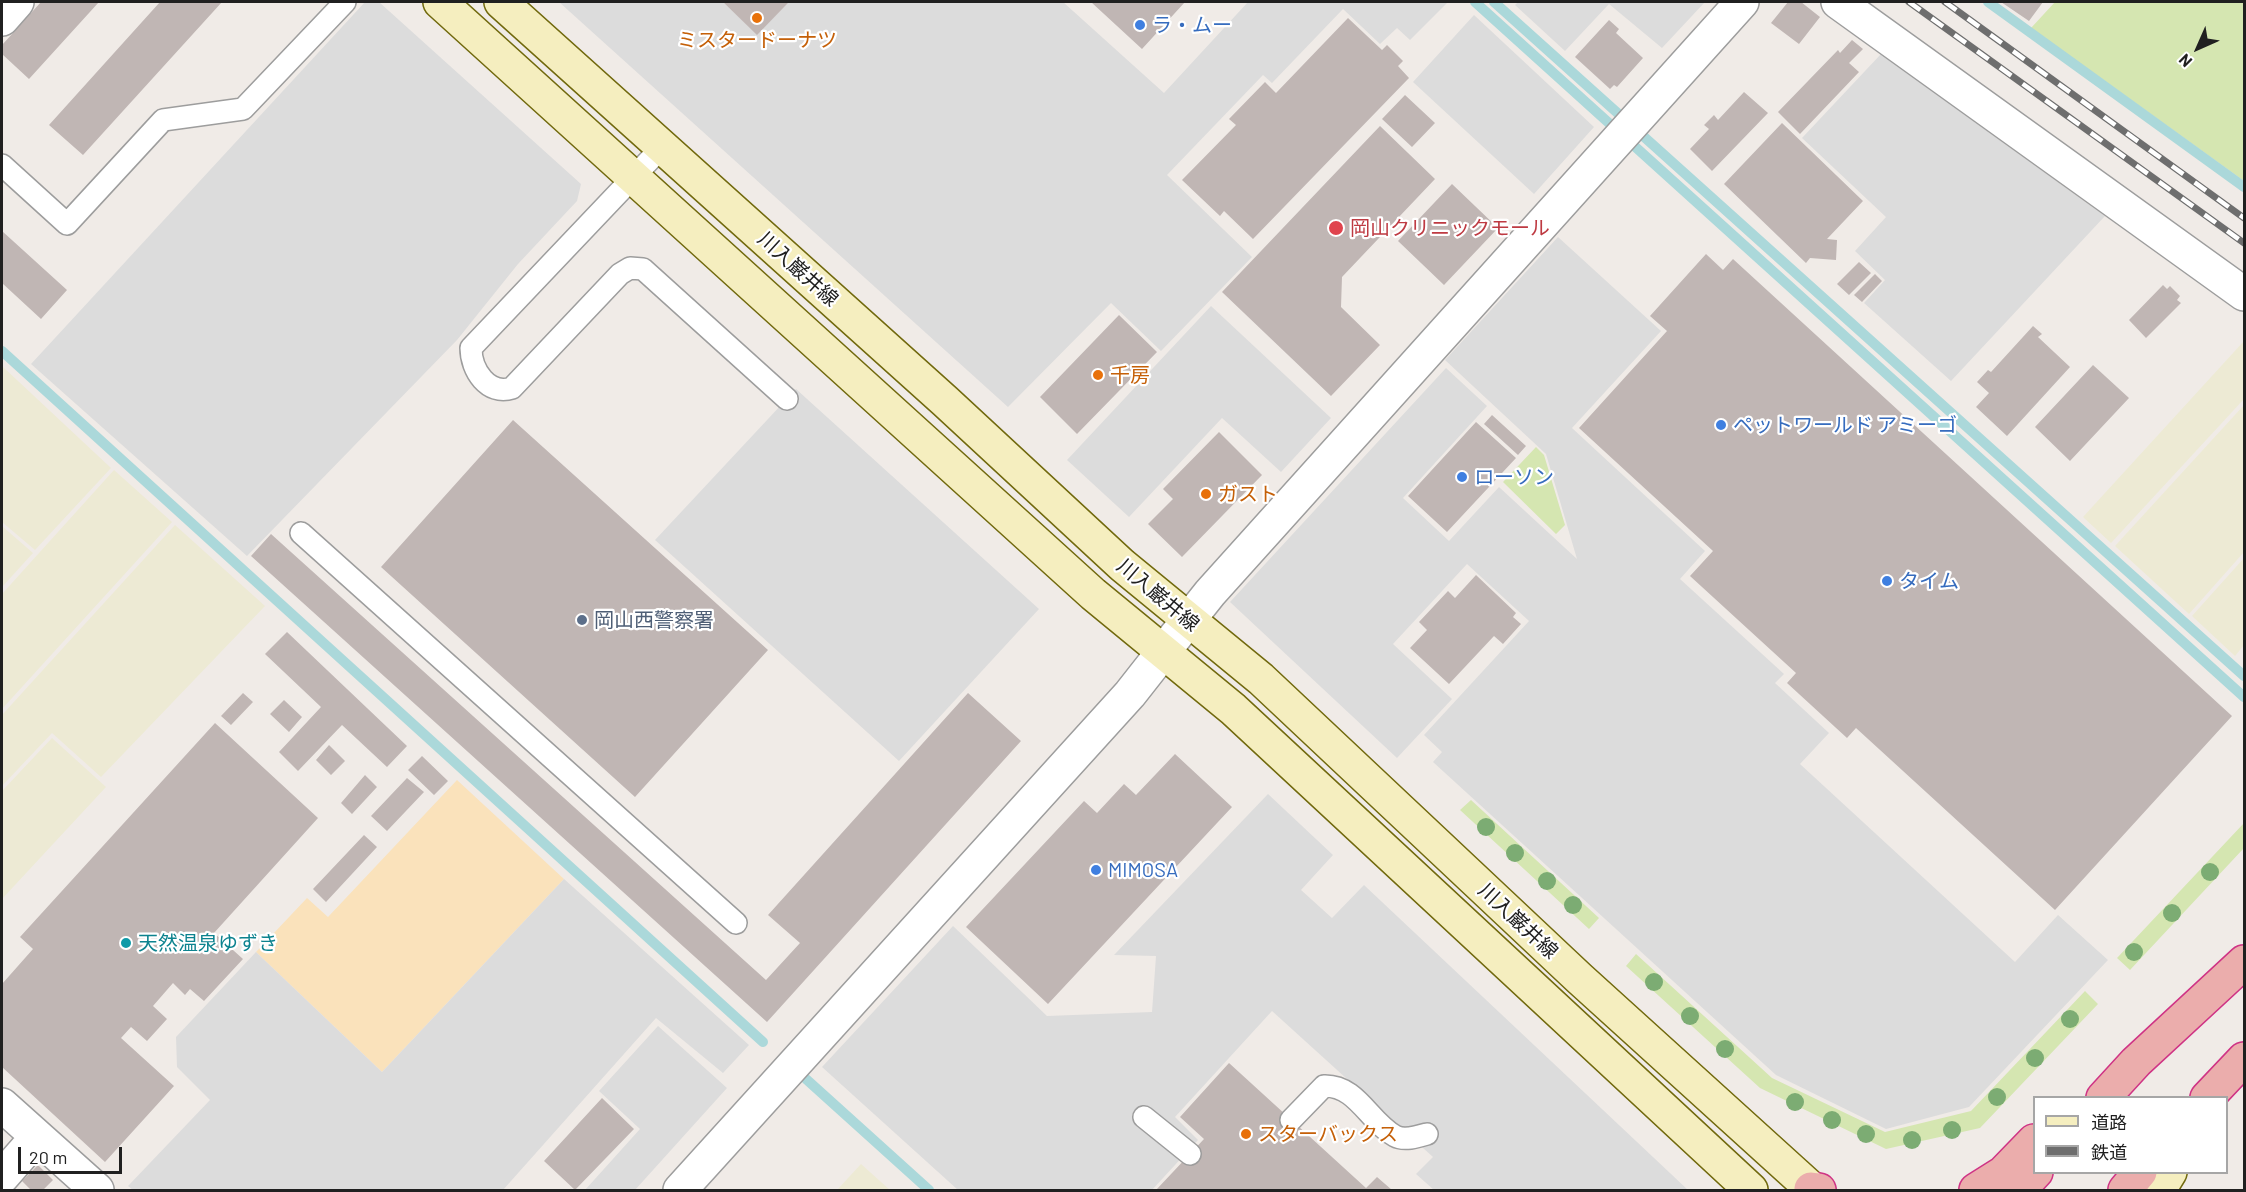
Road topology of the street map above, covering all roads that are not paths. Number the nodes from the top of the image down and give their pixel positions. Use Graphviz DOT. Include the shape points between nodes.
graph roads {
  1 [pos="17,2"];
  2 [pos="345,2"];
  3 [pos="440,2"];
  4 [pos="501,2"];
  5 [pos="1742,2"];
  6 [pos="1838,2"];
  7 [pos="2,20"];
  8 [pos="662,147"];
  9 [pos="2,165"];
  10 [pos="634,177"];
  11 [pos="2244,294"];
  12 [pos="787,399"];
  13 [pos="301,533"];
  14 [pos="1188,620"];
  15 [pos="1163,652"];
  16 [pos="736,923"];
  17 [pos="2244,962"];
  18 [pos="2244,1059"];
  19 [pos="2136,1062"];
  20 [pos="2079,1096"];
  21 [pos="2105,1096"];
  22 [pos="2209,1096"];
  23 [pos="2,1105"];
  24 [pos="1144,1117"];
  25 [pos="1291,1120"];
  26 [pos="1427,1134"];
  27 [pos="37,1137"];
  28 [pos="2033,1142"];
  29 [pos="1190,1154"];
  30 [pos="2035,1174"];
  31 [pos="2139,1174"];
  32 [pos="2169,1174"];
  33 [pos="2,1177"];
  34 [pos="1814,1190"];
  35 [pos="97,1191"];
  36 [pos="680,1191"];
  37 [pos="1751,1191"];
  38 [pos="1976,1191"];
  39 [pos="2019,1191"];
  40 [pos="2125,1191"];
  41 [pos="2159,1191"];
  1 -- 7 [label="street"];
  2 -- 9 [label="lane" via="243,109 163,120 67,224"];
  3 -- 10 [label="main road, 川入巌井線"];
  4 -- 8 [label="main road, 川入巌井線"];
  5 -- 14 [label="street"];
  6 -- 11 [label="street"];
  8 -- 10 [label="lane"];
  8 -- 14 [label="main road, 川入巌井線" via="1113,557"];
  10 -- 12 [label="lane" via="471,348 475,371 492,388 512,388 620,274 630,268 643,269"];
  10 -- 15 [label="main road, 川入巌井線" via="1093,594"];
  13 -- 16 [label="lane"];
  14 -- 15 [label="street"];
  14 -- 34 [label="main road, 川入巌井線" via="1269,686 1579,978"];
  15 -- 36 [label="street" via="1130,694"];
  15 -- 37 [label="main road, 川入巌井線" via="1233,709"];
  17 -- 19 [label="highway"];
  18 -- 22 [label="highway"];
  19 -- 20 [label="highway"];
  19 -- 21 [label="highway"];
  23 -- 27 [label="street"];
  24 -- 29 [label="lane"];
  25 -- 26 [label="lane" via="1324,1086 1336,1086 1395,1136 1412,1138"];
  27 -- 33 [label="street"];
  27 -- 35 [label="street"];
  28 -- 38 [label="highway" via="2003,1173"];
  30 -- 39 [label="highway"];
  31 -- 40 [label="highway"];
  32 -- 41 [label="main road"];
}
